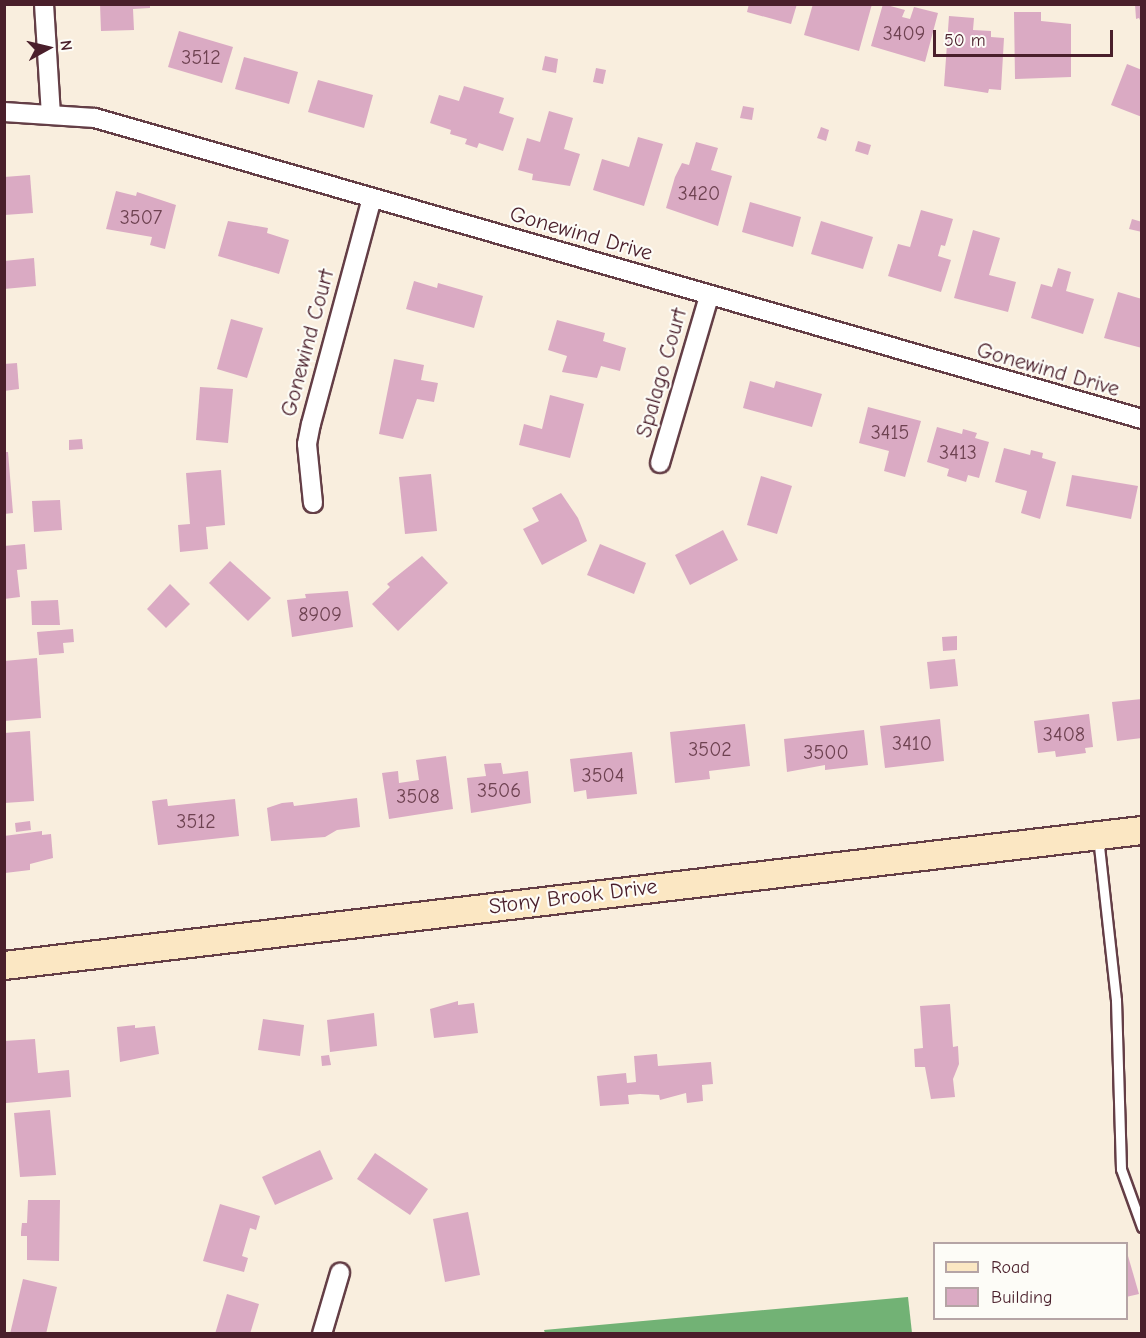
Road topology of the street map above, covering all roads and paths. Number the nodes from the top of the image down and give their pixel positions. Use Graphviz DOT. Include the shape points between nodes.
graph roads {
  1 [pos="44,4"];
  2 [pos="4,112"];
  3 [pos="51,114"];
  4 [pos="372,198"];
  5 [pos="709,297"];
  6 [pos="1142,419"];
  7 [pos="660,463"];
  8 [pos="313,503"];
  9 [pos="1142,830"];
  10 [pos="1098,835"];
  11 [pos="4,965"];
  12 [pos="1142,1227"];
  13 [pos="340,1273"];
  14 [pos="322,1334"];
  1 -- 3 [label="street"];
  2 -- 3 [label="street, Gonewind Drive"];
  3 -- 4 [label="street, Gonewind Drive" via="95,118"];
  4 -- 5 [label="street, Gonewind Drive"];
  4 -- 8 [label="street, Gonewind Court" via="311,424 308,444"];
  5 -- 6 [label="street, Gonewind Drive"];
  5 -- 7 [label="street, Spalago Court"];
  9 -- 10 [label="street, Stony Brook Drive"];
  10 -- 11 [label="street, Stony Brook Drive"];
  10 -- 12 [label="lane" via="1116,1000 1121,1169"];
  13 -- 14 [label="street"];
}
